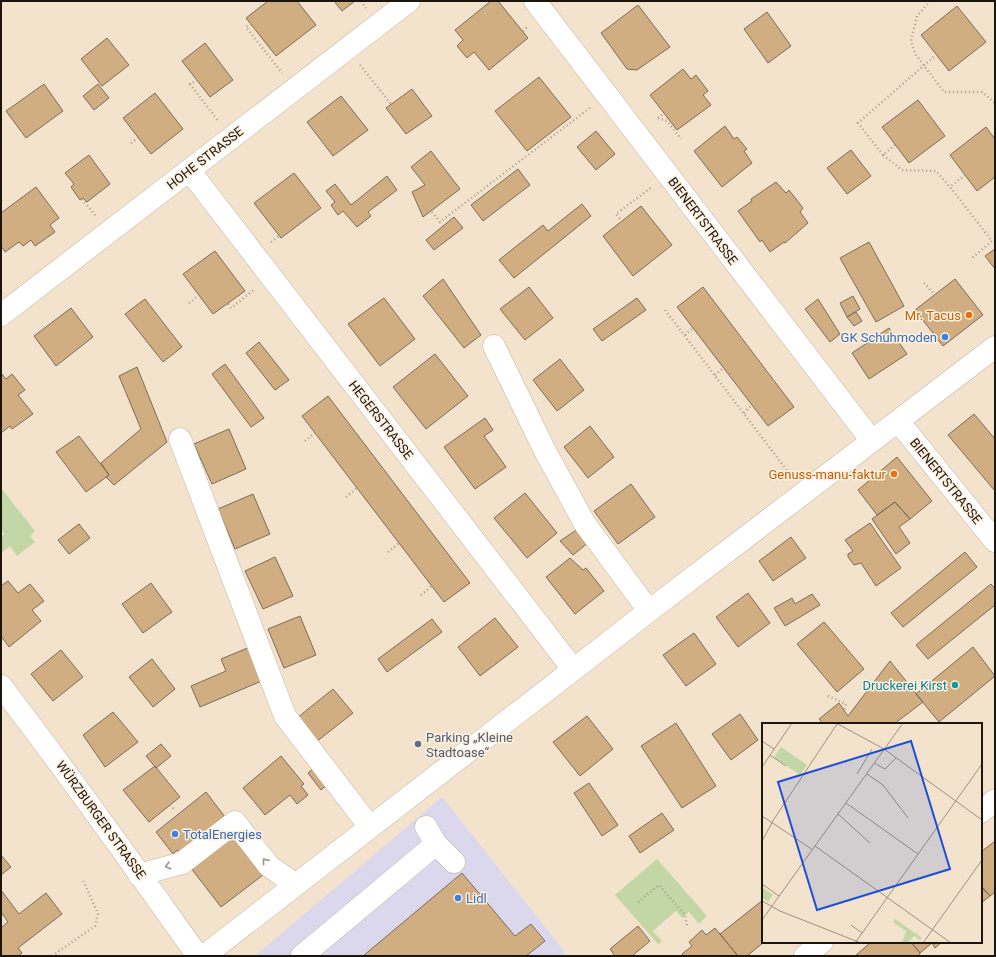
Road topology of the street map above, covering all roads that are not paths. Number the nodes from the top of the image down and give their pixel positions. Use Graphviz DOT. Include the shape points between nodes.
graph roads {
  1 [pos="409,1"];
  2 [pos="535,1"];
  3 [pos="190,170"];
  4 [pos="1,315"];
  5 [pos="494,346"];
  6 [pos="995,347"];
  7 [pos="898,421"];
  8 [pos="180,439"];
  9 [pos="872,441"];
  10 [pos="995,540"];
  11 [pos="649,611"];
  12 [pos="573,669"];
  13 [pos="1,686"];
  14 [pos="995,800"];
  15 [pos="982,811"];
  16 [pos="370,827"];
  17 [pos="454,862"];
  18 [pos="139,874"];
  19 [pos="296,885"];
  20 [pos="821,943"];
  21 [pos="198,956"];
  22 [pos="204,956"];
  23 [pos="302,956"];
  24 [pos="805,956"];
  1 -- 3 [label="street, HOHE STRASSE"];
  2 -- 9 [label="street, BIENERTSTRASSE"];
  3 -- 4 [label="street, HOHE STRASSE"];
  3 -- 12 [label="street, HEGERSTRASSE"];
  5 -- 11 [label="street" via="545,451 585,524"];
  6 -- 7 [label="street"];
  7 -- 9 [label="street"];
  7 -- 10 [label="street, BIENERTSTRASSE"];
  8 -- 16 [label="street" via="286,716"];
  9 -- 11 [label="street"];
  11 -- 12 [label="street"];
  12 -- 16 [label="street"];
  13 -- 18 [label="street, WÜRZBURGER STRASSE" via="69,774"];
  14 -- 15 [label="street"];
  16 -- 19 [label="street"];
  17 -- 23 [label="street" via="431,835"];
  19 -- 18 [label="street, one-way" via="269,866 235,822 182,863"];
  18 -- 21 [label="street, WÜRZBURGER STRASSE"];
  19 -- 22 [label="street"];
  20 -- 24 [label="street"];
}
